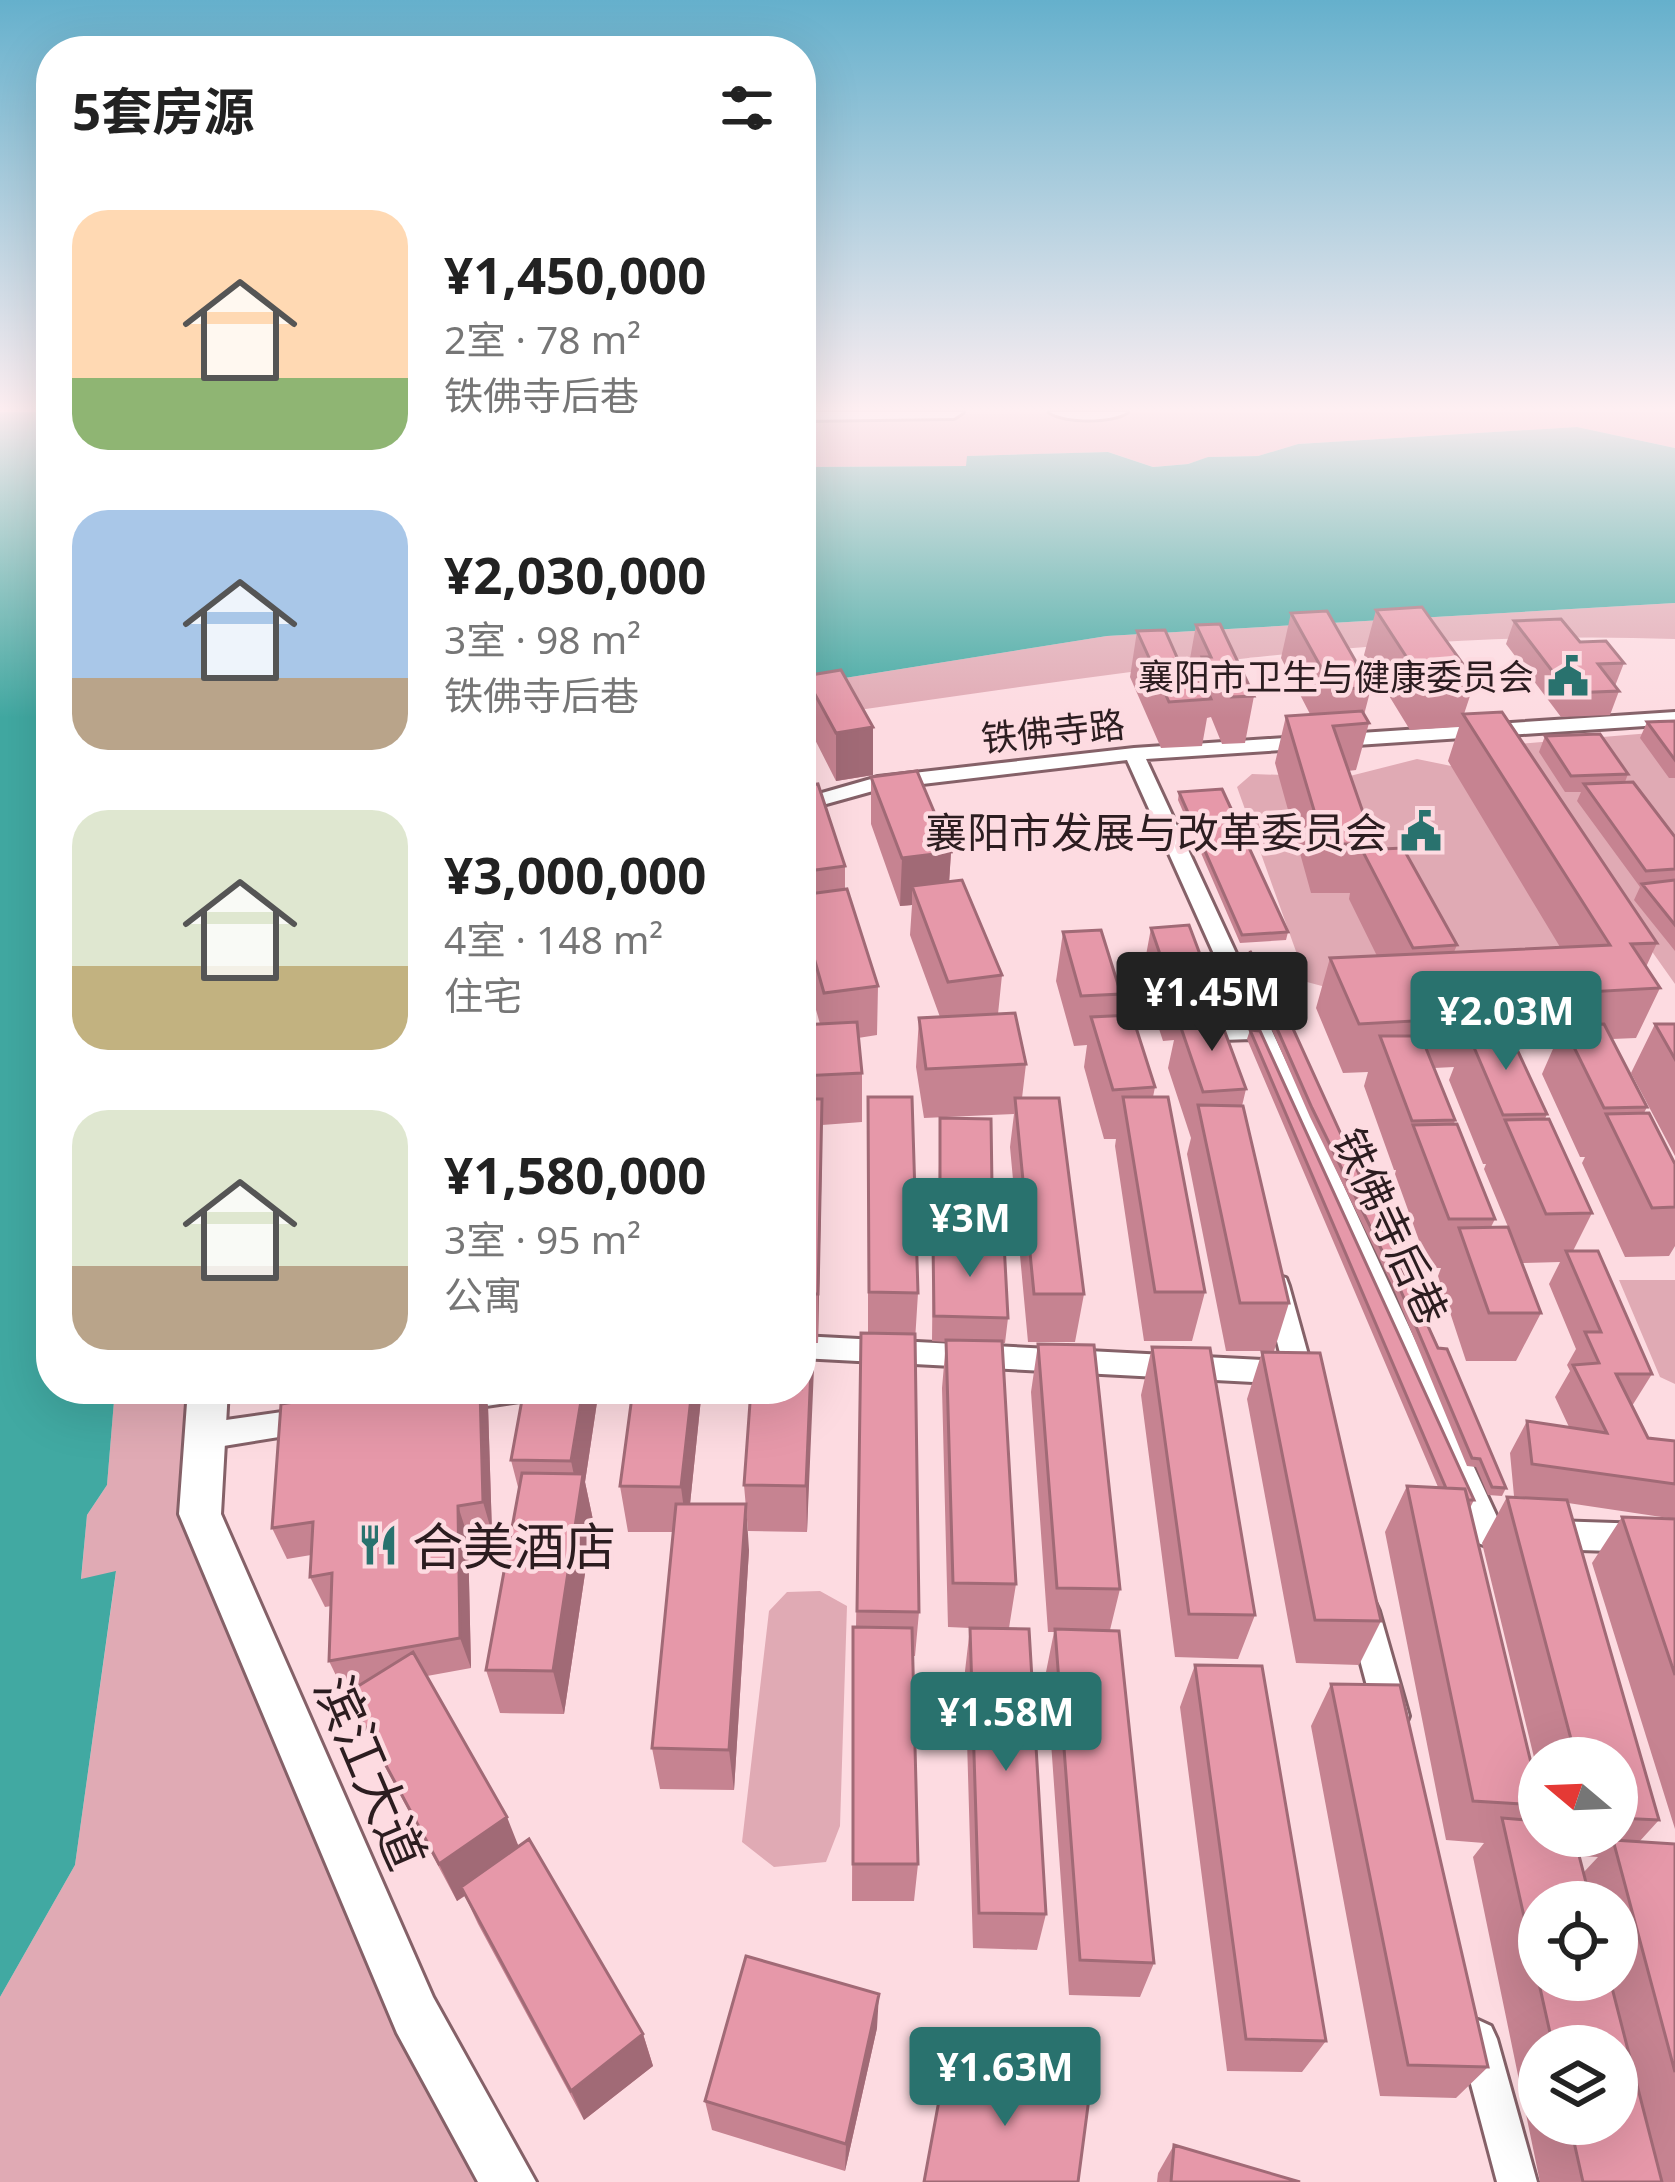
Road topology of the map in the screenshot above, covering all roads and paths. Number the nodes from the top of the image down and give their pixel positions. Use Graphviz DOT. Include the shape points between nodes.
graph roads {
  1 [pos="1675,718"];
  2 [pos="1134,754"];
  3 [pos="816,802"];
  4 [pos="1261,1031"];
  5 [pos="1221,1078"];
  6 [pos="1269,1260"];
  7 [pos="816,1347"];
  8 [pos="1300,1374"];
  9 [pos="206,1412"];
  10 [pos="340,1416"];
  11 [pos="1312,1418"];
  12 [pos="1675,1539"];
  13 [pos="1352,1569"];
  14 [pos="1399,1745"];
  15 [pos="1467,1998"];
  16 [pos="508,2182"];
  17 [pos="1516,2182"];
  1 -- 2 [label="street, 铁佛寺路"];
  2 -- 3 [label="street, 铁佛寺路" via="878,783"];
  2 -- 4 [label="street, 铁佛寺后巷"];
  4 -- 5 [label="street" via="1208,1032"];
  4 -- 12 [label="street, 铁佛寺后巷" via="1489,1533"];
  6 -- 8 [label="street"];
  7 -- 8 [label="street"];
  8 -- 11 [label="street"];
  9 -- 10 [label="street"];
  9 -- 16 [label="street, 滨江大道" via="200,1514 415,2015"];
  13 -- 14 [label="street"];
  15 -- 17 [label="street"];
}
